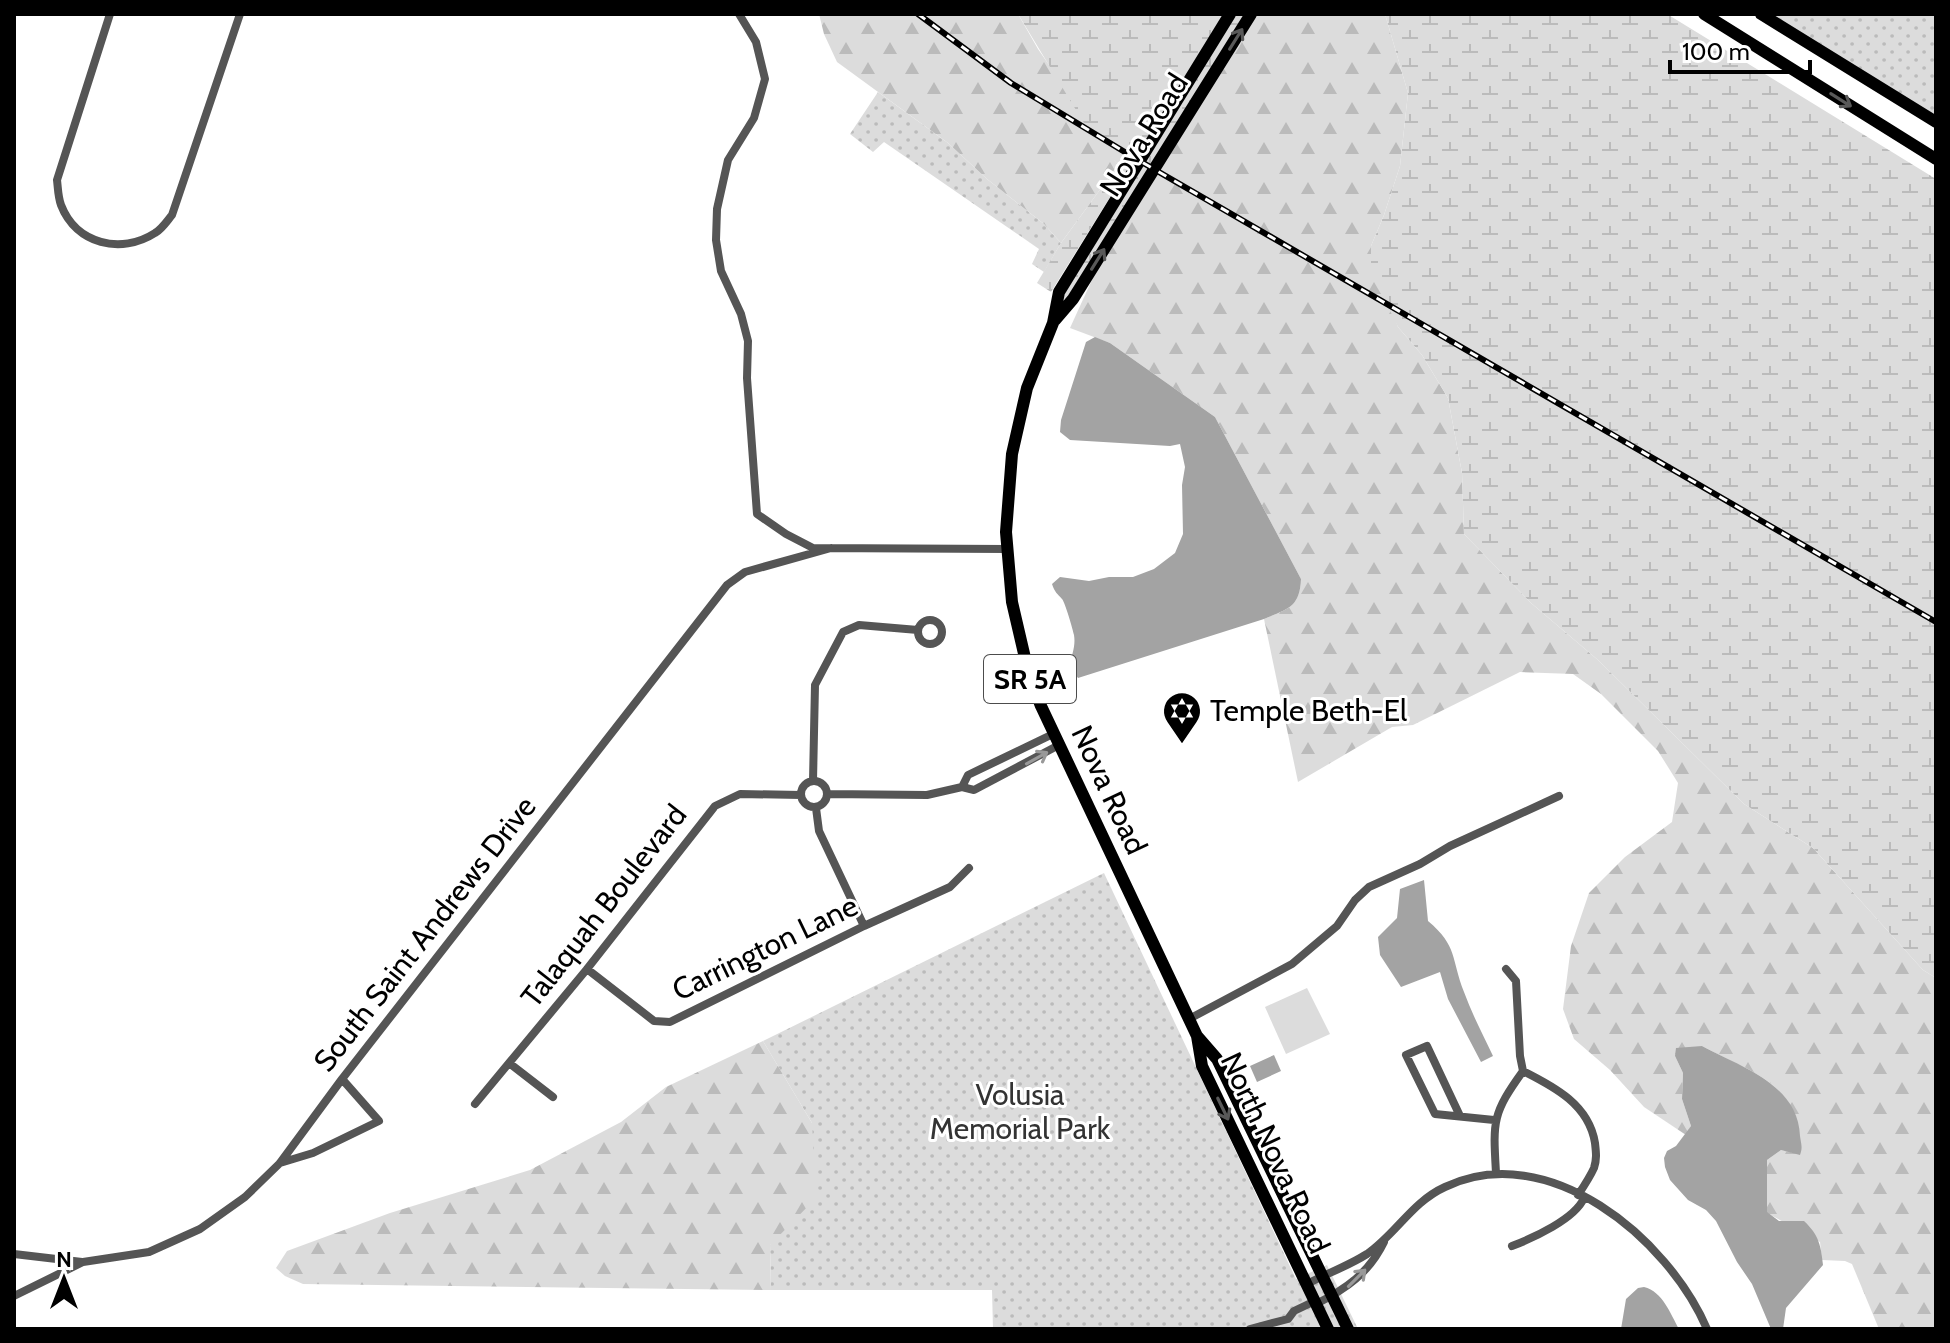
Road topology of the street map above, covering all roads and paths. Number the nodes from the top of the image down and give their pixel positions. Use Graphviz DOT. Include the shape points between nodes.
graph roads {
  1 [pos="110,14"];
  2 [pos="240,14"];
  3 [pos="739,14"];
  4 [pos="1230,14"];
  5 [pos="1251,14"];
  6 [pos="1704,14"];
  7 [pos="1761,14"];
  8 [pos="1936,122"];
  9 [pos="1936,159"];
  10 [pos="1053,323"];
  11 [pos="831,548"];
  12 [pos="1007,549"];
  13 [pos="918,630"];
  14 [pos="1056,740"];
  15 [pos="1004,758"];
  16 [pos="1011,772"];
  17 [pos="813,781"];
  18 [pos="962,787"];
  19 [pos="827,794"];
  20 [pos="801,795"];
  21 [pos="1559,796"];
  22 [pos="816,808"];
  23 [pos="969,868"];
  24 [pos="864,926"];
  25 [pos="587,969"];
  26 [pos="1506,969"];
  27 [pos="1189,1019"];
  28 [pos="1197,1036"];
  29 [pos="509,1063"];
  30 [pos="1523,1071"];
  31 [pos="342,1079"];
  32 [pos="553,1097"];
  33 [pos="475,1104"];
  34 [pos="1460,1116"];
  35 [pos="1494,1120"];
  36 [pos="280,1163"];
  37 [pos="1496,1173"];
  38 [pos="1581,1197"];
  39 [pos="1386,1238"];
  40 [pos="1512,1246"];
  41 [pos="14,1254"];
  42 [pos="83,1262"];
  43 [pos="1323,1276"];
  44 [pos="1307,1284"];
  45 [pos="14,1296"];
  46 [pos="1332,1296"];
  47 [pos="1316,1303"];
  48 [pos="1250,1329"];
  49 [pos="1328,1329"];
  50 [pos="1348,1329"];
  51 [pos="1707,1329"];
  1 -- 2 [label="street" via="57,180 61,204 74,226 92,240 111,245 138,242 172,215"];
  3 -- 11 [label="street" via="756,42 765,79 754,118 728,160 716,240 721,271 748,341 757,514 813,548"];
  4 -- 10 [label="main road, Nova Road / SR 5A" via="1059,292"];
  10 -- 5 [label="main road, Nova Road / SR 5A, one-way"];
  6 -- 9 [label="main road, one-way"];
  7 -- 8 [label="main road"];
  10 -- 12 [label="main road, Nova Road / SR 5A" via="1018,425"];
  11 -- 12 [label="street"];
  11 -- 31 [label="street, South Saint Andrews Drive" via="745,572 727,585"];
  12 -- 14 [label="main road, Nova Road / SR 5A" via="1020,640"];
  13 -- 17 [label="street" via="859,625 843,632 815,685"];
  14 -- 15 [label="street"];
  16 -- 14 [label="street, one-way"];
  14 -- 27 [label="main road, Nova Road / SR 5A"];
  15 -- 16 [label="street"];
  15 -- 18 [label="street" via="968,775"];
  16 -- 18 [label="street" via="974,790"];
  17 -- 19 [label="street"];
  17 -- 20 [label="street"];
  18 -- 19 [label="street" via="927,795"];
  19 -- 22 [label="street"];
  20 -- 22 [label="street" via="804,803"];
  20 -- 25 [label="street, Talaquah Boulevard" via="740,794 715,806"];
  21 -- 27 [label="street" via="1369,887 1337,926 1292,964"];
  22 -- 24 [label="street" via="819,831"];
  23 -- 24 [label="street, Carrington Lane" via="950,887"];
  24 -- 25 [label="street, Carrington Lane" via="670,1022 654,1021"];
  25 -- 29 [label="street, Talaquah Boulevard"];
  26 -- 30 [label="street" via="1516,981"];
  27 -- 28 [label="main road, Nova Road / SR 5A"];
  28 -- 43 [label="main road, North Nova Road / SR 5A" via="1217,1059"];
  28 -- 44 [label="main road, North Nova Road / SR 5A, one-way" via="1202,1066"];
  29 -- 32 [label="street"];
  29 -- 33 [label="street, Talaquah Boulevard"];
  30 -- 35 [label="street"];
  30 -- 38 [label="street" via="1557,1089 1592,1126 1597,1156"];
  31 -- 36 [label="street, South Saint Andrews Drive"];
  31 -- 36 [label="street" via="379,1121"];
  34 -- 34 [label="street" via="1435,1114 1406,1055 1427,1046"];
  34 -- 35 [label="street"];
  35 -- 37 [label="street"];
  36 -- 42 [label="street, South Saint Andrews Drive" via="200,1229 149,1252"];
  37 -- 38 [label="street" via="1550,1181"];
  37 -- 39 [label="street" via="1458,1181 1426,1197"];
  38 -- 40 [label="street" via="1580,1208 1569,1216"];
  38 -- 51 [label="street" via="1644,1237 1688,1292"];
  39 -- 43 [label="street"];
  46 -- 39 [label="street, one-way" via="1361,1276"];
  41 -- 42 [label="street"];
  42 -- 45 [label="street, South Saint Andrews Drive"];
  43 -- 44 [label="street"];
  43 -- 46 [label="main road, North Nova Road / SR 5A"];
  44 -- 47 [label="main road, North Nova Road / SR 5A"];
  46 -- 47 [label="street"];
  46 -- 50 [label="main road, North Nova Road / SR 5A"];
  47 -- 48 [label="street" via="1288,1319"];
  47 -- 49 [label="main road, North Nova Road / SR 5A"];
}
